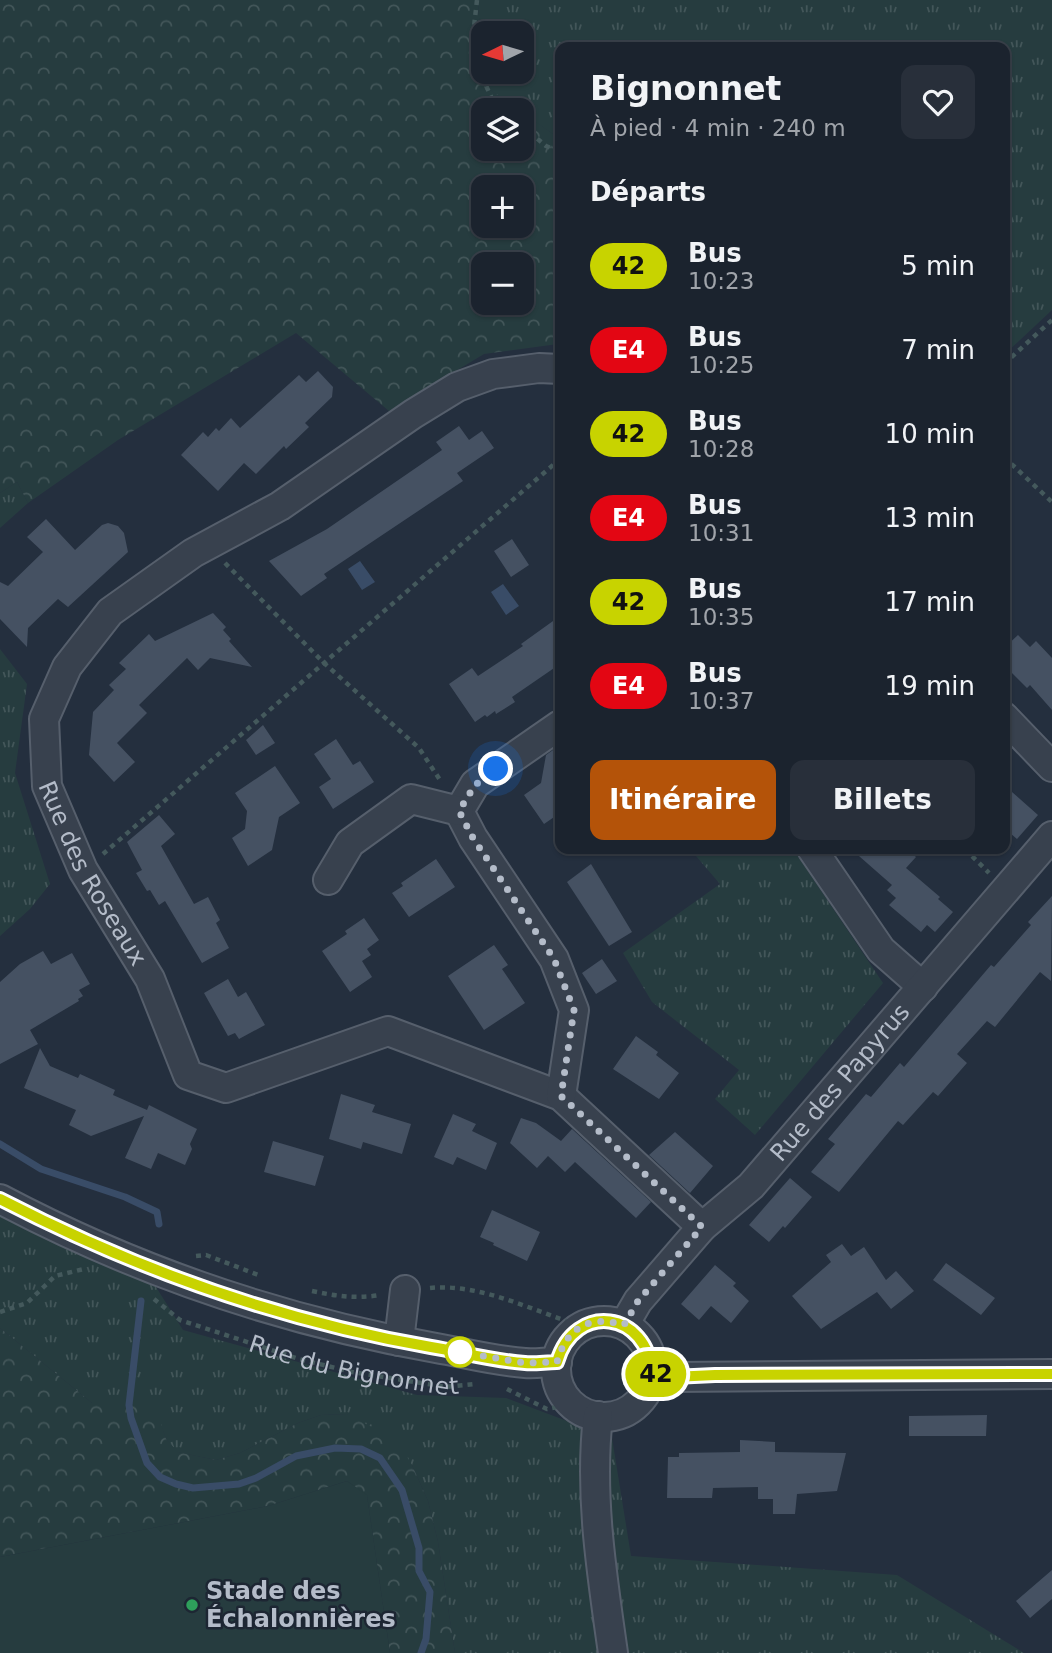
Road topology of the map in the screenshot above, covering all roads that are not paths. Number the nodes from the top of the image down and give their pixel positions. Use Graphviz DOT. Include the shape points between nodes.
graph roads {
  1 [pos="555,369"];
  2 [pos="1010,723"];
  3 [pos="555,729"];
  4 [pos="1052,767"];
  5 [pos="459,811"];
  6 [pos="1052,836"];
  7 [pos="815,854"];
  8 [pos="328,880"];
  9 [pos="923,987"];
  10 [pos="561,1096"];
  11 [pos="0,1199"];
  12 [pos="702,1227"];
  13 [pos="405,1290"];
  14 [pos="624,1325"];
  15 [pos="399,1341"];
  16 [pos="557,1362"];
  17 [pos="652,1374"];
  18 [pos="1052,1374"];
  19 [pos="598,1416"];
  20 [pos="612,1653"];
  1 -- 10 [label="street, Rue des Roseaux" via="493,374 457,387 280,506 208,545 110,612 67,667 44,719 47,786 83,870 150,979 188,1074 226,1088 388,1031"];
  2 -- 4 [label="street"];
  3 -- 5 [label="street" via="475,785"];
  5 -- 8 [label="street" via="411,799 350,843"];
  5 -- 10 [label="street" via="554,959 574,1010"];
  6 -- 9 [label="street, Rue des Papyrus"];
  7 -- 9 [label="street" via="881,950"];
  9 -- 12 [label="street, Rue des Papyrus" via="751,1186"];
  10 -- 12 [label="street, Rue des Roseaux"];
  11 -- 15 [label="street, Rue du Bignonnet" via="132,1260 255,1305"];
  12 -- 14 [label="street, Rue des Papyrus" via="638,1301"];
  13 -- 15 [label="street"];
  14 -- 16 [label="street" via="602,1321 581,1326 569,1335"];
  14 -- 17 [label="street" via="646,1345"];
  15 -- 16 [label="street, Rue du Bignonnet" via="525,1363"];
  16 -- 19 [label="street" via="557,1377 571,1404"];
  17 -- 18 [label="street"];
  17 -- 19 [label="street" via="640,1401 613,1416"];
  19 -- 20 [label="street" via="594,1454 600,1557"];
}
